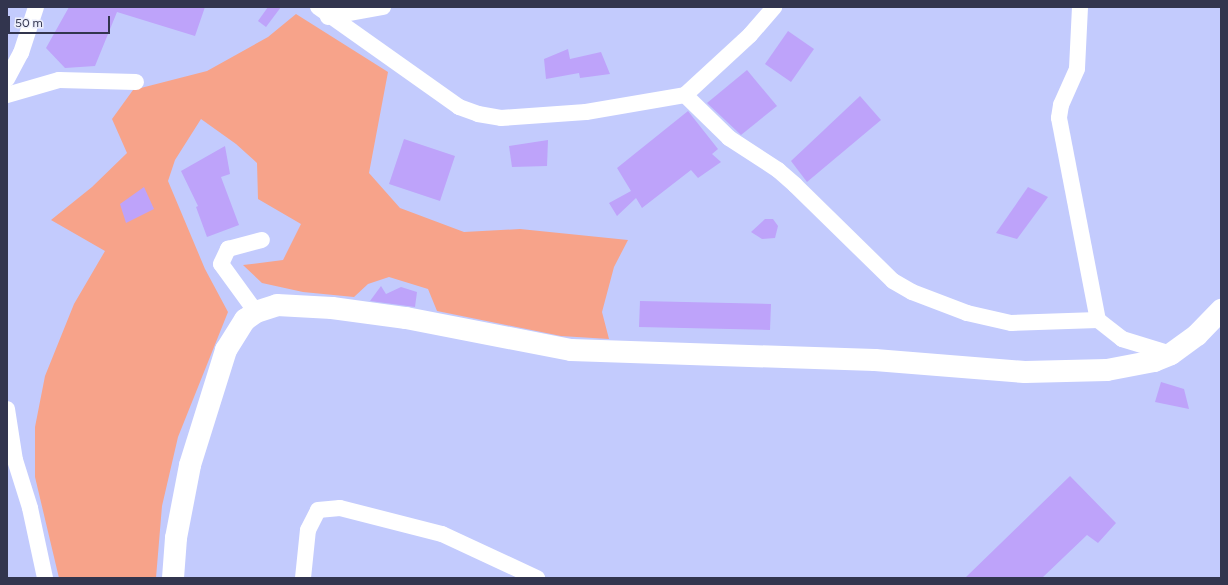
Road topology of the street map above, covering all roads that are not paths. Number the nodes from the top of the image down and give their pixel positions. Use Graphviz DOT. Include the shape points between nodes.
graph roads {
  1 [pos="36,7"];
  2 [pos="383,7"];
  3 [pos="774,7"];
  4 [pos="1080,7"];
  5 [pos="323,12"];
  6 [pos="7,79"];
  7 [pos="136,82"];
  8 [pos="685,94"];
  9 [pos="7,95"];
  10 [pos="262,240"];
  11 [pos="1221,310"];
  12 [pos="256,312"];
  13 [pos="1098,320"];
  14 [pos="1171,354"];
  15 [pos="7,414"];
  16 [pos="45,578"];
  17 [pos="173,578"];
  18 [pos="304,578"];
  19 [pos="537,578"];
  1 -- 6 [label="street" via="21,53"];
  2 -- 5 [label="street"];
  3 -- 8 [label="street" via="750,35"];
  4 -- 13 [label="street" via="1077,69 1061,105 1059,118"];
  5 -- 8 [label="street" via="459,107 478,114 501,118 586,112"];
  7 -- 9 [label="street" via="59,80"];
  8 -- 13 [label="street" via="729,138 778,170 893,281 912,292 967,313 1011,323"];
  10 -- 12 [label="street" via="228,250 221,264"];
  11 -- 14 [label="main road" via="1208,326"];
  12 -- 14 [label="main road" via="277,305 332,308 481,331 572,350 875,360 1025,372 1107,370 1139,366"];
  12 -- 17 [label="main road" via="245,320 234,334 214,383 182,500"];
  13 -- 14 [label="street" via="1122,339"];
  15 -- 16 [label="street" via="15,460 30,508"];
  18 -- 19 [label="street" via="308,530 318,510 340,508 442,534"];
}
